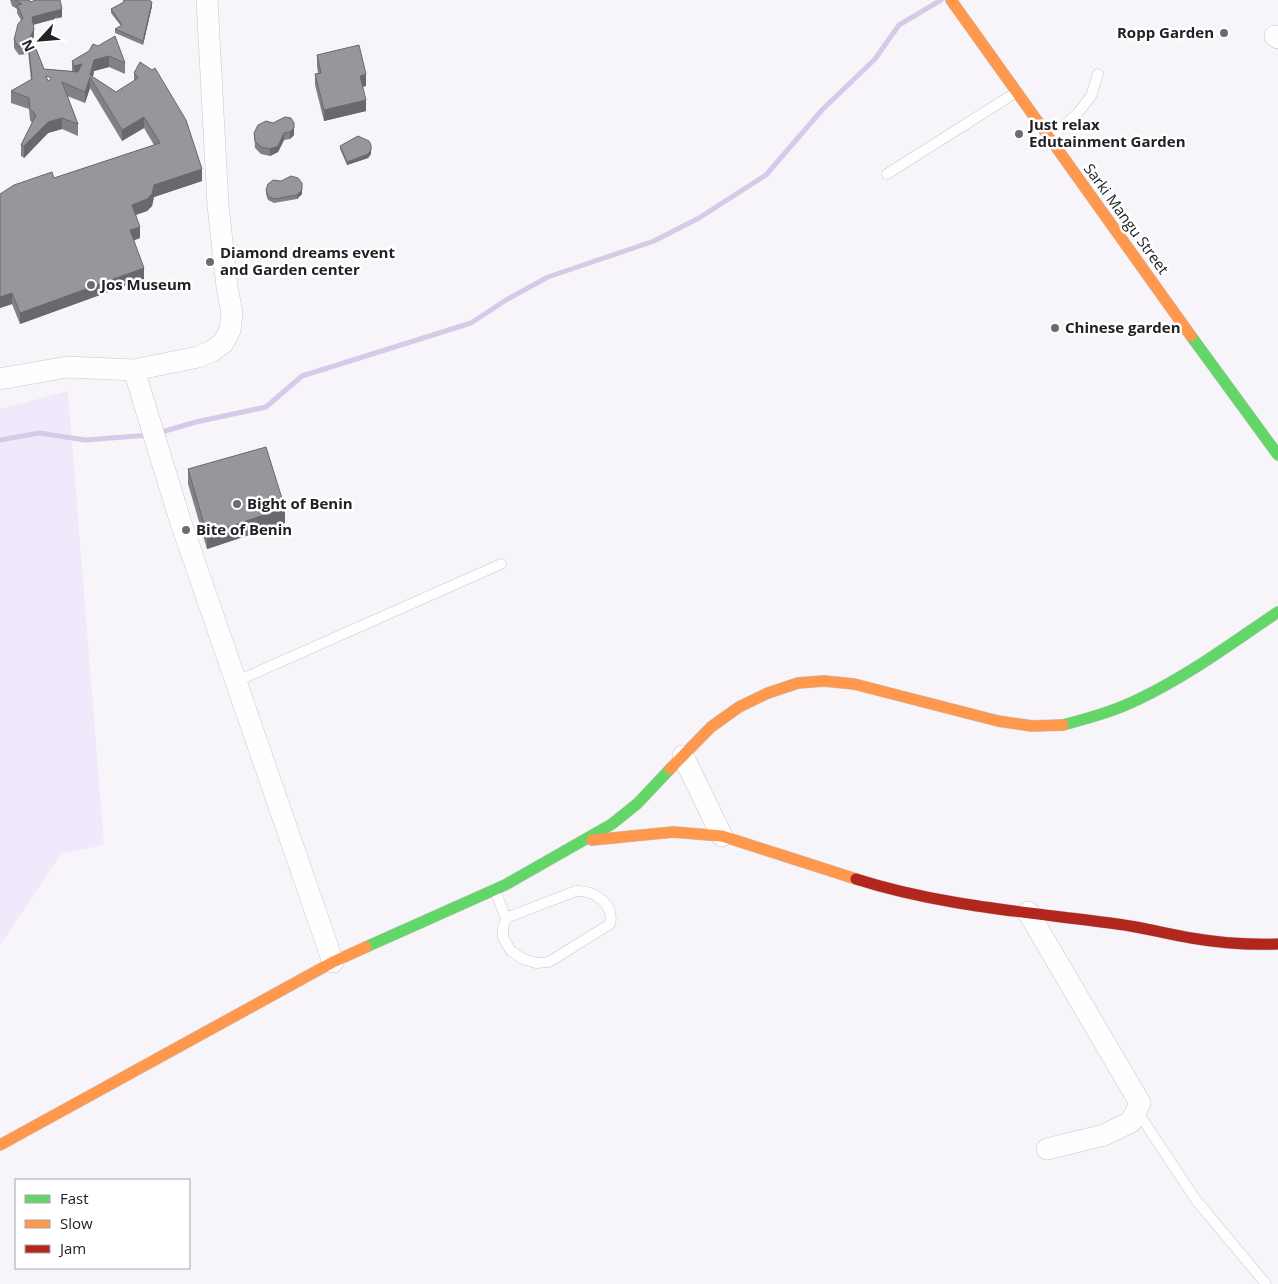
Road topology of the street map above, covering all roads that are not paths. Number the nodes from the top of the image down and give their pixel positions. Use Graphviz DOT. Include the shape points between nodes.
graph roads {
  1 [pos="207,0"];
  2 [pos="951,0"];
  3 [pos="1098,74"];
  4 [pos="1016,92"];
  5 [pos="1049,139"];
  6 [pos="887,174"];
  7 [pos="134,370"];
  8 [pos="0,379"];
  9 [pos="1276,447"];
  10 [pos="501,564"];
  11 [pos="1278,612"];
  12 [pos="235,682"];
  13 [pos="683,756"];
  14 [pos="722,836"];
  15 [pos="581,842"];
  16 [pos="495,890"];
  17 [pos="1028,912"];
  18 [pos="506,918"];
  19 [pos="1278,944"];
  20 [pos="333,962"];
  21 [pos="1137,1110"];
  22 [pos="0,1145"];
  23 [pos="1047,1149"];
  24 [pos="1266,1284"];
  1 -- 7 [label="street" via="218,205 232,313 230,330 223,343 212,351"];
  2 -- 4 [label="street, Sarki Mangu Street"];
  3 -- 5 [label="lane" via="1091,96 1077,114"];
  4 -- 5 [label="street, Sarki Mangu Street"];
  4 -- 6 [label="lane"];
  5 -- 9 [label="street, Sarki Mangu Street"];
  7 -- 8 [label="street" via="67,367"];
  7 -- 12 [label="street"];
  10 -- 12 [label="lane"];
  11 -- 13 [label="street" via="1175,680 1138,700 1063,725 998,722 854,684 798,683 739,707 711,727"];
  12 -- 20 [label="street"];
  13 -- 14 [label="street"];
  13 -- 15 [label="street" via="638,803 612,824"];
  14 -- 15 [label="street" via="670,831"];
  14 -- 17 [label="street" via="878,886 947,901"];
  15 -- 16 [label="street"];
  16 -- 18 [label="lane"];
  16 -- 20 [label="street"];
  17 -- 19 [label="street" via="1246,945"];
  17 -- 21 [label="street" via="1140,1103"];
  18 -- 18 [label="lane" via="503,938 511,951 536,963 549,962 610,924 612,917 607,905 585,890"];
  20 -- 22 [label="street"];
  21 -- 23 [label="street" via="1131,1122 1104,1135"];
  21 -- 24 [label="lane" via="1196,1200"];
}
